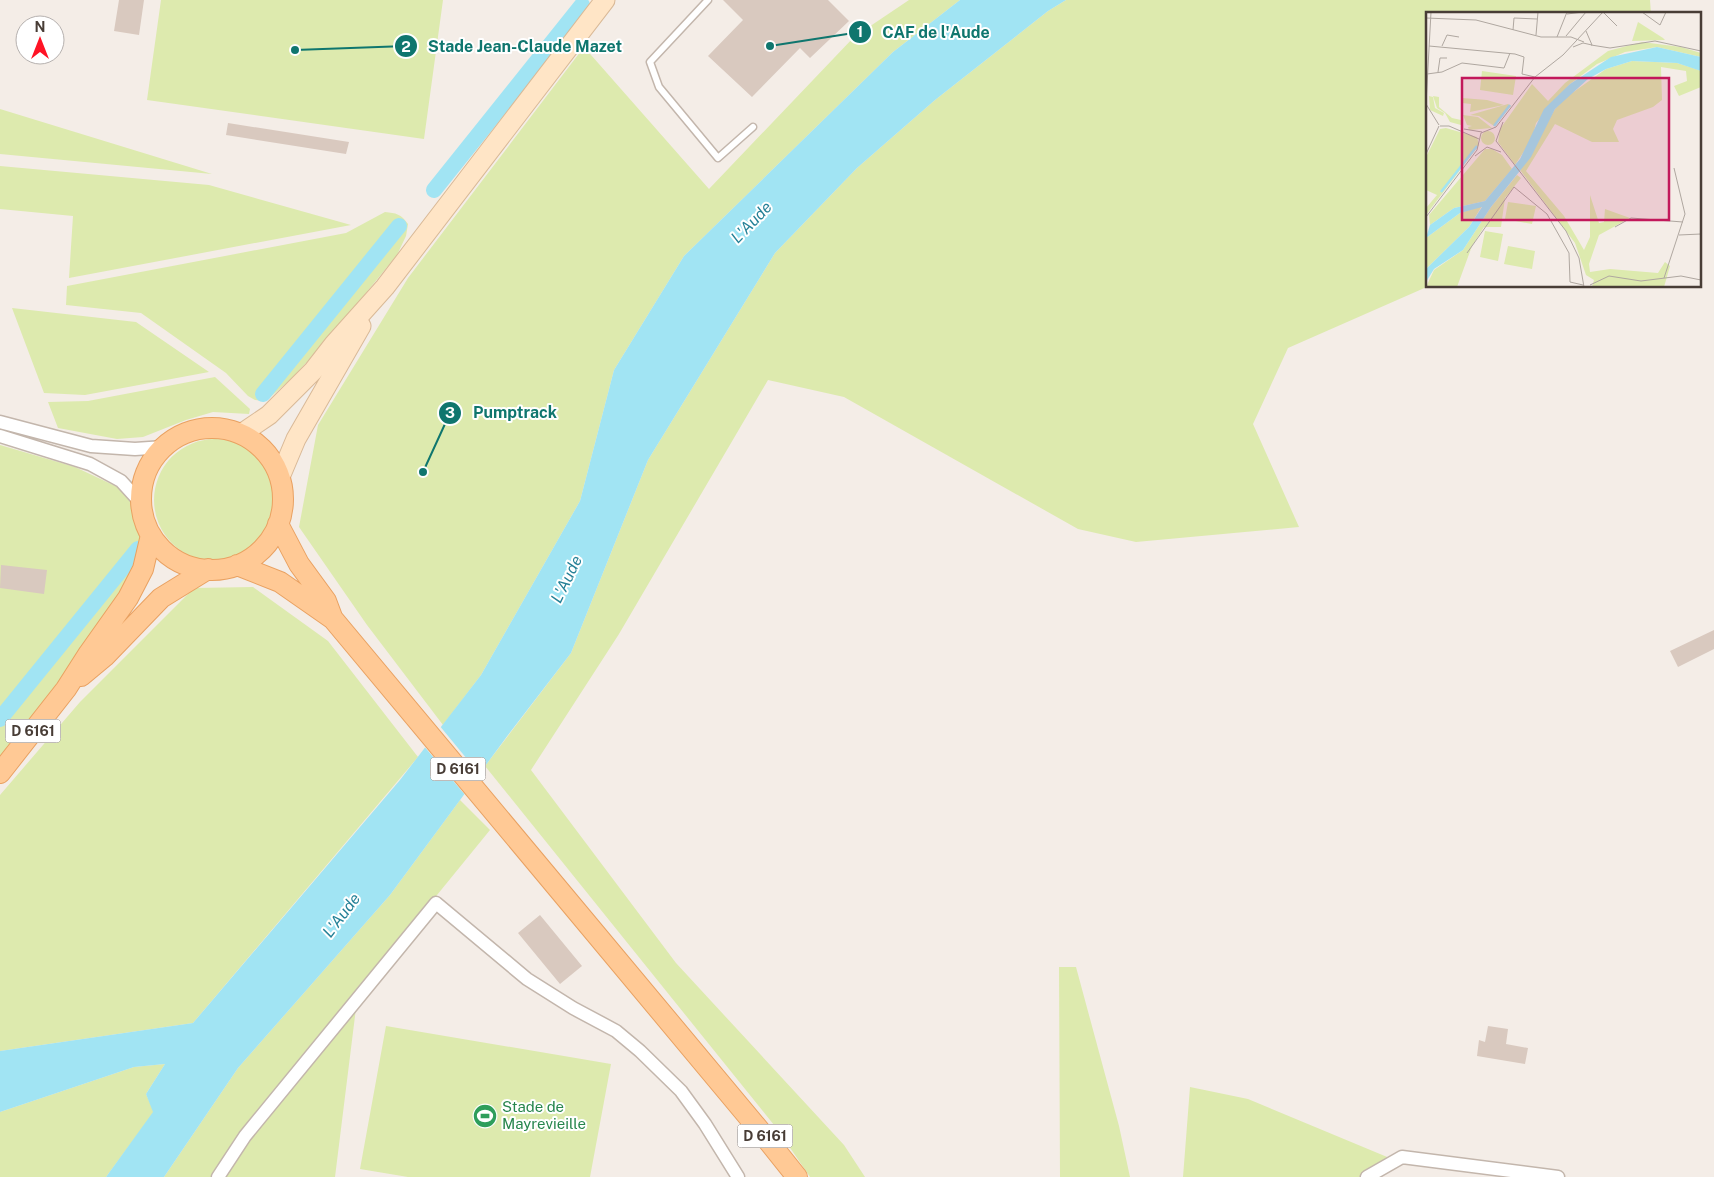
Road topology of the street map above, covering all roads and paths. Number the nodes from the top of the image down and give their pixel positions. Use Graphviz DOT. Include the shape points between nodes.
graph roads {
  1 [pos="605,0"];
  2 [pos="708,0"];
  3 [pos="753,127"];
  4 [pos="385,287"];
  5 [pos="0,422"];
  6 [pos="241,434"];
  7 [pos="0,436"];
  8 [pos="164,447"];
  9 [pos="280,477"];
  10 [pos="141,503"];
  11 [pos="278,524"];
  12 [pos="151,534"];
  13 [pos="237,565"];
  14 [pos="208,570"];
  15 [pos="333,619"];
  16 [pos="66,689"];
  17 [pos="0,774"];
  18 [pos="218,1177"];
  19 [pos="738,1177"];
  20 [pos="797,1177"];
  21 [pos="1367,1177"];
  22 [pos="1558,1177"];
  1 -- 4 [label="main road"];
  2 -- 3 [label="lane" via="650,62 658,87 718,158"];
  4 -- 6 [label="main road" via="313,371 269,415"];
  4 -- 9 [label="main road" via="296,439"];
  5 -- 8 [label="street" via="92,446"];
  6 -- 8 [label="main road" via="201,428 187,432"];
  6 -- 9 [label="main road" via="265,451"];
  7 -- 10 [label="street" via="90,464 121,481"];
  8 -- 10 [label="main road" via="146,471"];
  9 -- 11 [label="main road" via="283,500"];
  10 -- 12 [label="main road"];
  11 -- 13 [label="main road" via="262,549"];
  11 -- 15 [label="main road, D 6161" via="299,564 326,601"];
  12 -- 14 [label="main road" via="174,559"];
  12 -- 16 [label="main road, D 6161" via="138,582"];
  13 -- 14 [label="main road"];
  13 -- 15 [label="main road, D 6161" via="280,582"];
  14 -- 16 [label="main road, D 6161" via="161,598 105,656"];
  15 -- 20 [label="main road, D 6161"];
  16 -- 17 [label="main road, D 6161"];
  18 -- 19 [label="street" via="245,1136 436,903 526,979 616,1031 640,1052 681,1091"];
  21 -- 22 [label="street" via="1402,1157"];
}
